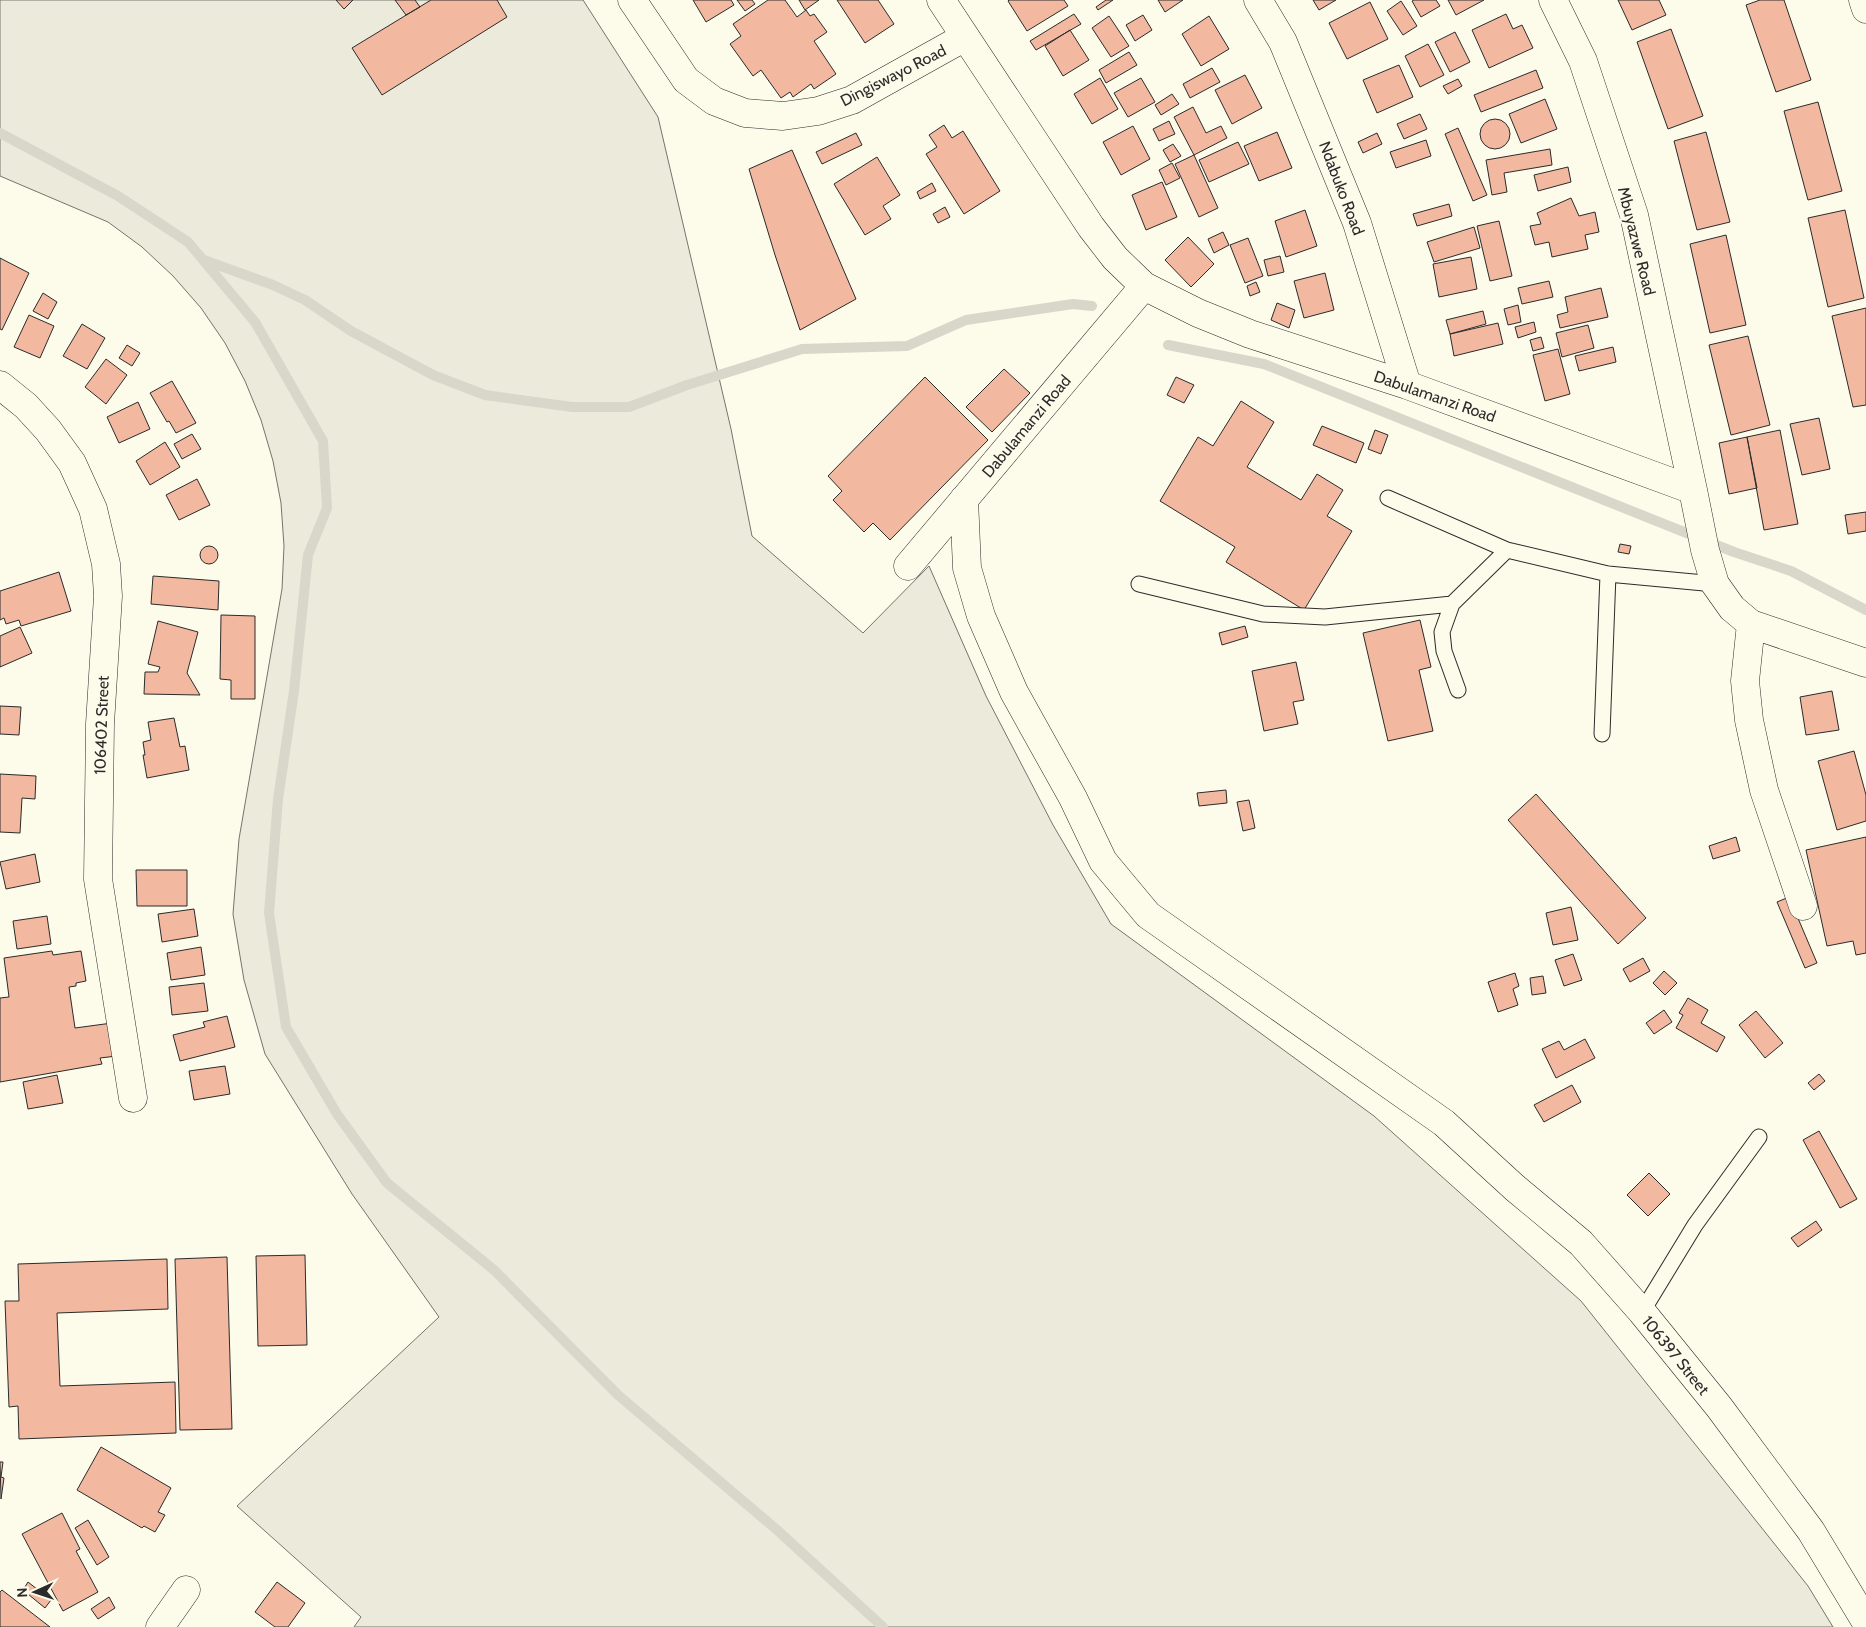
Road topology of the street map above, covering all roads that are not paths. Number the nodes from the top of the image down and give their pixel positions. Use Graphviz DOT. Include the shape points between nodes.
graph roads {
  1 [pos="632,0"];
  2 [pos="941,0"];
  3 [pos="1258,0"];
  4 [pos="1553,0"];
  5 [pos="1863,0"];
  6 [pos="1866,9"];
  7 [pos="965,38"];
  8 [pos="1144,286"];
  9 [pos="0,385"];
  10 [pos="1407,385"];
  11 [pos="1694,490"];
  12 [pos="1388,498"];
  13 [pos="964,499"];
  14 [pos="1507,550"];
  15 [pos="908,566"];
  16 [pos="1608,574"];
  17 [pos="1139,584"];
  18 [pos="1716,584"];
  19 [pos="1452,604"];
  20 [pos="1751,624"];
  21 [pos="1866,663"];
  22 [pos="1458,690"];
  23 [pos="1602,734"];
  24 [pos="1803,906"];
  25 [pos="133,1098"];
  26 [pos="1759,1137"];
  27 [pos="1642,1312"];
  28 [pos="186,1590"];
  29 [pos="1866,1622"];
  30 [pos="160,1627"];
  1 -- 7 [label="street, Dingiswayo Road" via="686,80 714,101 745,113 783,116 818,111 852,100"];
  2 -- 7 [label="street, Dabulamanzi Road"];
  3 -- 10 [label="street, Ndabuko Road" via="1283,42 1357,223"];
  4 -- 11 [label="street, Mbuyazwe Road" via="1583,61 1634,215"];
  5 -- 6 [label="street"];
  7 -- 8 [label="street, Dabulamanzi Road" via="1091,227 1115,258"];
  8 -- 10 [label="street, Dabulamanzi Road" via="1250,334"];
  8 -- 13 [label="street, Dabulamanzi Road"];
  9 -- 25 [label="street, 106402 Street" via="26,406 72,463 93,509 106,564 108,596 100,724 98,879"];
  10 -- 11 [label="street, Dabulamanzi Road"];
  11 -- 18 [label="street" via="1702,538"];
  12 -- 14 [label="lane"];
  13 -- 15 [label="street, Dabulamanzi Road"];
  13 -- 27 [label="street, 106397 Street" via="967,568 981,616 1014,692 1073,798 1103,861 1148,915 1444,1123 1582,1243"];
  14 -- 16 [label="lane"];
  14 -- 19 [label="lane"];
  16 -- 18 [label="lane"];
  16 -- 23 [label="lane"];
  17 -- 19 [label="lane" via="1263,614 1325,617"];
  18 -- 20 [label="street" via="1732,608"];
  19 -- 22 [label="lane" via="1442,632 1444,650"];
  20 -- 21 [label="street"];
  20 -- 24 [label="street" via="1745,681 1749,720 1764,790"];
  26 -- 27 [label="lane" via="1695,1225"];
  27 -- 29 [label="street, 106397 Street" via="1719,1407 1811,1532"];
  28 -- 30 [label="street"];
}
